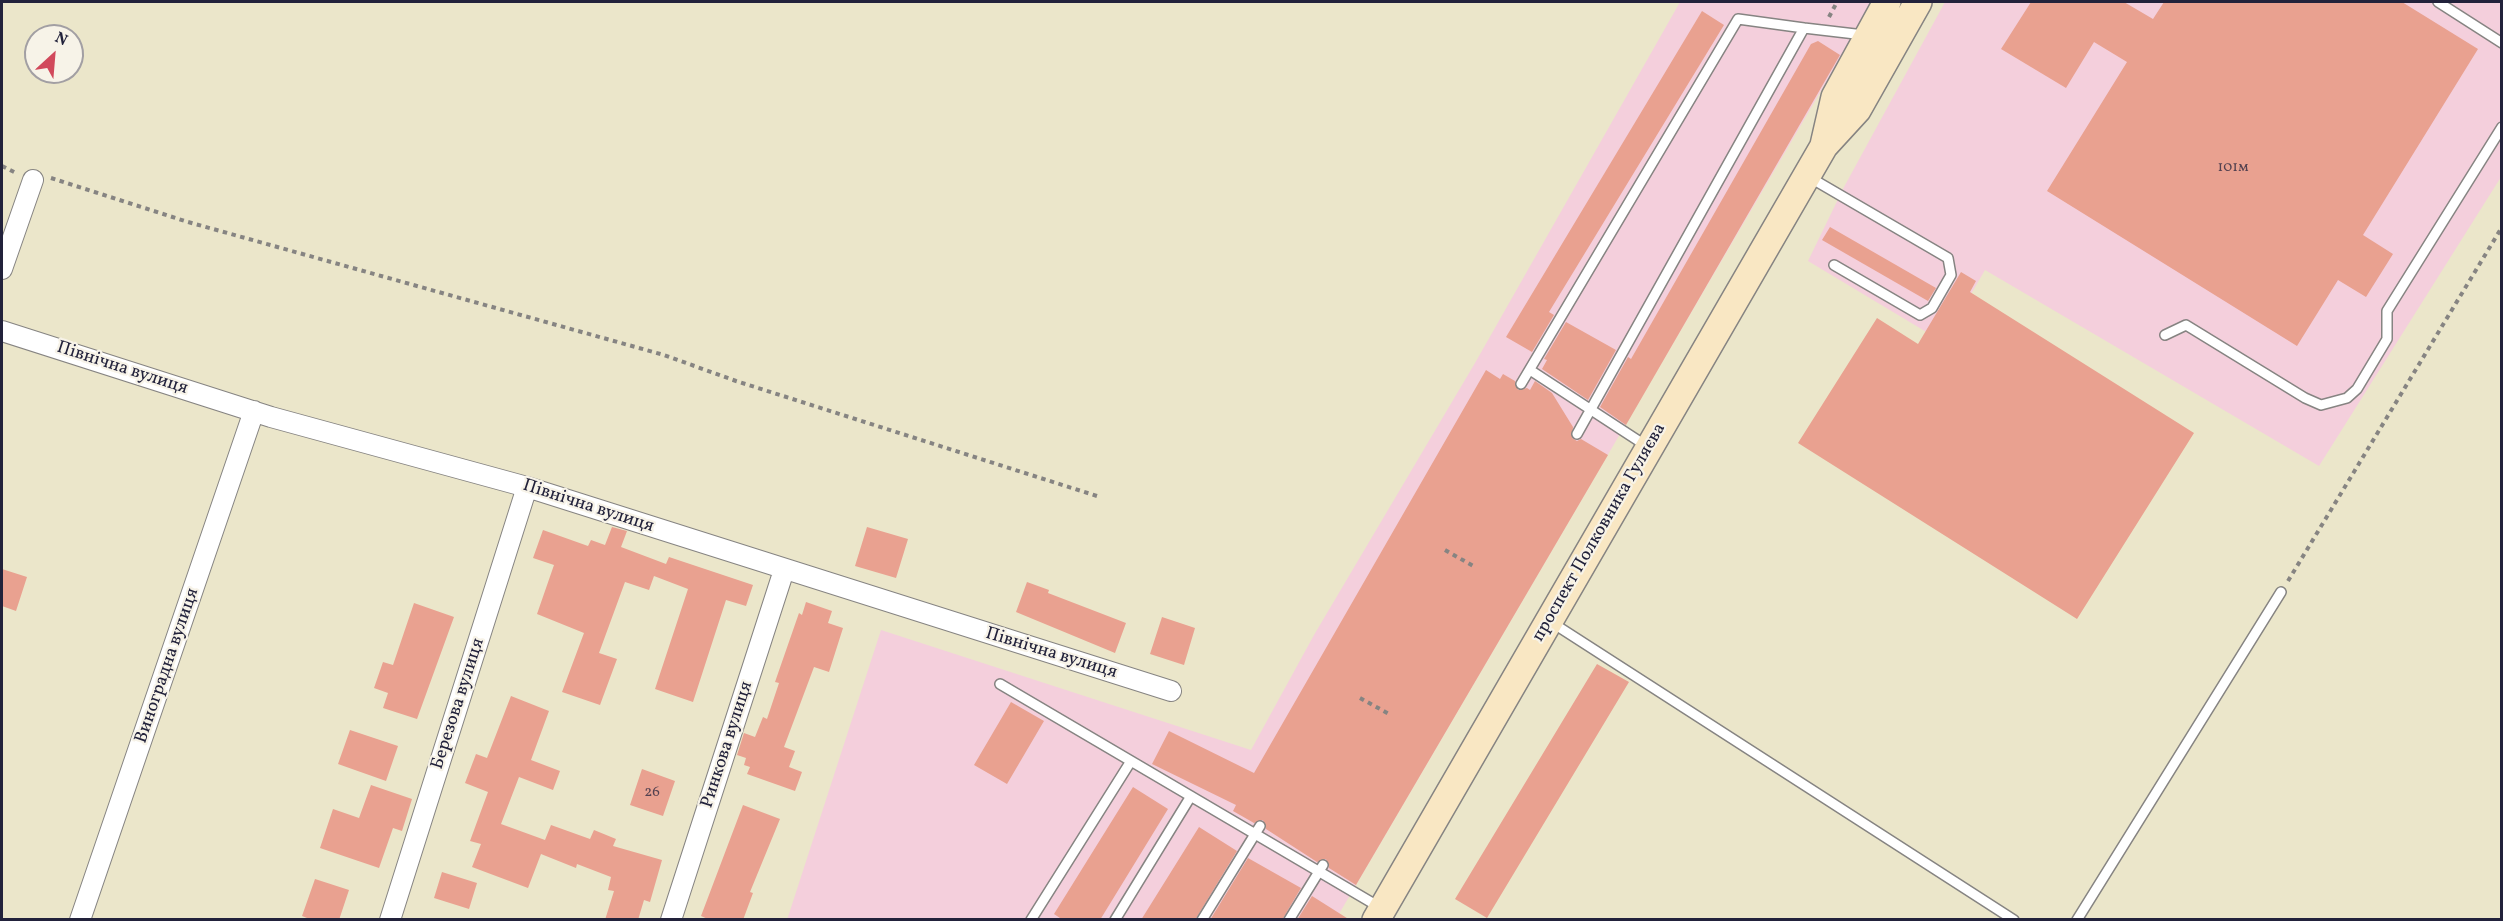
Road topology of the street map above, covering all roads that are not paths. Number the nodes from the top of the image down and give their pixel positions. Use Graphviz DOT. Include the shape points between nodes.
graph roads {
  1 [pos="1885,2"];
  2 [pos="1918,2"];
  3 [pos="2438,2"];
  4 [pos="1804,28"];
  5 [pos="1868,36"];
  6 [pos="2502,43"];
  7 [pos="2502,127"];
  8 [pos="1824,146"];
  9 [pos="1807,176"];
  10 [pos="33,180"];
  11 [pos="1834,265"];
  12 [pos="2,269"];
  13 [pos="2,331"];
  14 [pos="2165,335"];
  15 [pos="1530,370"];
  16 [pos="1521,384"];
  17 [pos="1591,409"];
  18 [pos="254,411"];
  19 [pos="1577,434"];
  20 [pos="1649,447"];
  21 [pos="527,487"];
  22 [pos="784,570"];
  23 [pos="2281,592"];
  24 [pos="1549,621"];
  25 [pos="1000,684"];
  26 [pos="1171,691"];
  27 [pos="1131,761"];
  28 [pos="1191,796"];
  29 [pos="1258,830"];
  30 [pos="1321,868"];
  31 [pos="1380,914"];
  32 [pos="80,920"];
  33 [pos="390,920"];
  34 [pos="671,920"];
  35 [pos="1031,920"];
  36 [pos="1115,920"];
  37 [pos="1202,920"];
  38 [pos="1289,920"];
  39 [pos="2014,920"];
  40 [pos="2077,920"];
  1 -- 5 [label="main road, проспект Полковника Гуляєва"];
  2 -- 8 [label="main road, проспект Полковника Гуляєва" via="1857,110"];
  3 -- 6 [label="lane"];
  4 -- 5 [label="lane"];
  4 -- 15 [label="lane" via="1738,19"];
  4 -- 17 [label="lane"];
  5 -- 8 [label="main road, проспект Полковника Гуляєва" via="1835,97"];
  7 -- 14 [label="lane" via="2387,311 2387,339 2357,389 2347,398 2320,405 2186,325"];
  8 -- 9 [label="main road, проспект Полковника Гуляєва"];
  9 -- 11 [label="lane" via="1948,258 1951,275 1932,308 1920,315"];
  9 -- 20 [label="main road, проспект Полковника Гуляєва"];
  10 -- 12 [label="street"];
  13 -- 18 [label="street, Північна вулиця"];
  15 -- 16 [label="lane"];
  15 -- 17 [label="lane"];
  17 -- 19 [label="lane"];
  17 -- 20 [label="lane"];
  18 -- 21 [label="street, Північна вулиця"];
  18 -- 32 [label="street, Виноградна вулиця"];
  20 -- 24 [label="main road, проспект Полковника Гуляєва"];
  21 -- 22 [label="street, Північна вулиця"];
  21 -- 33 [label="street, Березова вулиця"];
  22 -- 26 [label="street, Північна вулиця"];
  22 -- 34 [label="street, Ринкова вулиця"];
  23 -- 40 [label="lane"];
  24 -- 31 [label="main road, проспект Полковника Гуляєва"];
  24 -- 39 [label="lane"];
  25 -- 27 [label="lane"];
  27 -- 28 [label="lane"];
  27 -- 35 [label="lane"];
  28 -- 29 [label="lane"];
  28 -- 36 [label="lane"];
  29 -- 30 [label="lane"];
  29 -- 37 [label="lane"];
  30 -- 31 [label="lane"];
  30 -- 38 [label="lane"];
}
